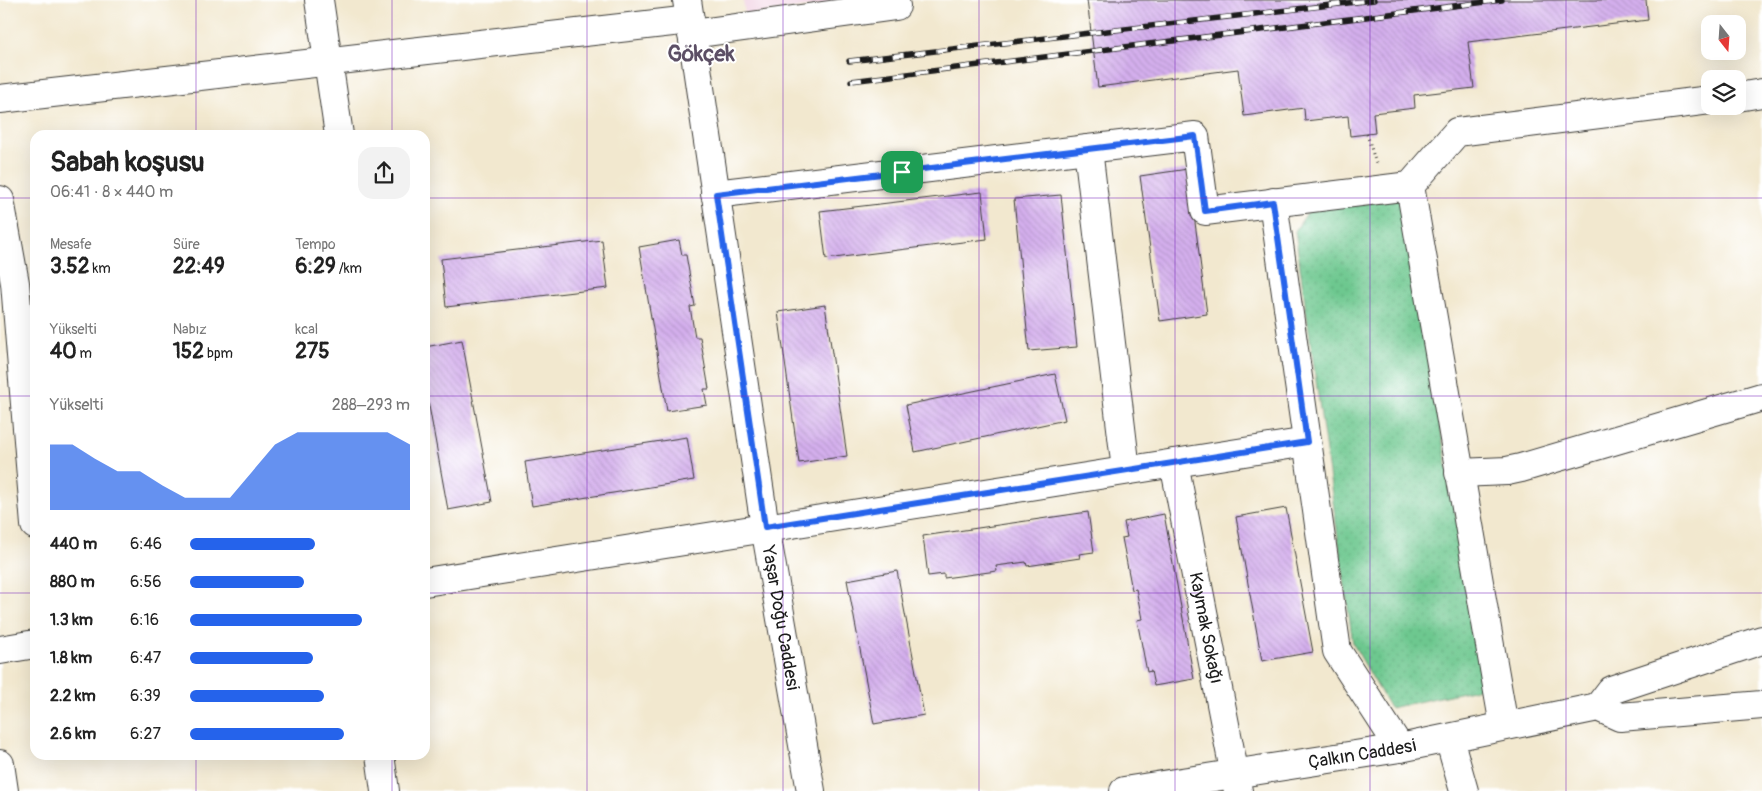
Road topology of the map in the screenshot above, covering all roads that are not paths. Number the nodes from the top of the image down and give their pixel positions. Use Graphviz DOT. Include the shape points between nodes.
graph roads {
  1 [pos="319,0"];
  2 [pos="896,6"];
  3 [pos="690,18"];
  4 [pos="328,60"];
  5 [pos="1762,93"];
  6 [pos="1746,95"];
  7 [pos="0,99"];
  8 [pos="1701,101"];
  9 [pos="338,130"];
  10 [pos="1088,149"];
  11 [pos="1410,186"];
  12 [pos="716,194"];
  13 [pos="0,200"];
  14 [pos="1273,202"];
  15 [pos="17,283"];
  16 [pos="1762,397"];
  17 [pos="1307,442"];
  18 [pos="30,458"];
  19 [pos="1174,463"];
  20 [pos="1126,470"];
  21 [pos="1460,474"];
  22 [pos="765,527"];
  23 [pos="430,581"];
  24 [pos="1762,640"];
  25 [pos="30,645"];
  26 [pos="0,650"];
  27 [pos="1762,705"];
  28 [pos="1598,707"];
  29 [pos="1504,726"];
  30 [pos="1449,738"];
  31 [pos="1400,748"];
  32 [pos="381,760"];
  33 [pos="0,764"];
  34 [pos="1237,782"];
  35 [pos="4,791"];
  36 [pos="385,791"];
  37 [pos="811,791"];
  38 [pos="1124,791"];
  39 [pos="1464,791"];
  1 -- 4 [label="street"];
  2 -- 3 [label="street"];
  3 -- 4 [label="street"];
  3 -- 12 [label="street, Yaşar Doğu Caddesi"];
  4 -- 7 [label="street"];
  4 -- 9 [label="street"];
  5 -- 6 [label="street"];
  8 -- 11 [label="street" via="1457,132"];
  10 -- 12 [label="street"];
  10 -- 14 [label="street" via="1195,136 1205,211"];
  10 -- 20 [label="street"];
  11 -- 14 [label="street"];
  11 -- 21 [label="street"];
  12 -- 22 [label="street, Yaşar Doğu Caddesi"];
  13 -- 15 [label="street"];
  14 -- 17 [label="street"];
  15 -- 18 [label="street"];
  16 -- 21 [label="street" via="1521,468"];
  17 -- 19 [label="street"];
  17 -- 31 [label="street" via="1337,651"];
  19 -- 20 [label="street"];
  19 -- 34 [label="street, Kaymak Sokağı"];
  20 -- 22 [label="street"];
  21 -- 29 [label="street"];
  22 -- 23 [label="street"];
  22 -- 37 [label="street, Yaşar Doğu Caddesi"];
  24 -- 28 [label="street" via="1612,690"];
  25 -- 26 [label="street"];
  27 -- 28 [label="street" via="1620,717"];
  28 -- 29 [label="street, Çalkın Caddesi"];
  29 -- 30 [label="street, Çalkın Caddesi"];
  30 -- 31 [label="street, Çalkın Caddesi"];
  30 -- 39 [label="street"];
  31 -- 34 [label="street, Çalkın Caddesi"];
  32 -- 36 [label="street"];
  33 -- 35 [label="street"];
  34 -- 38 [label="street, Çalkın Caddesi"];
}
